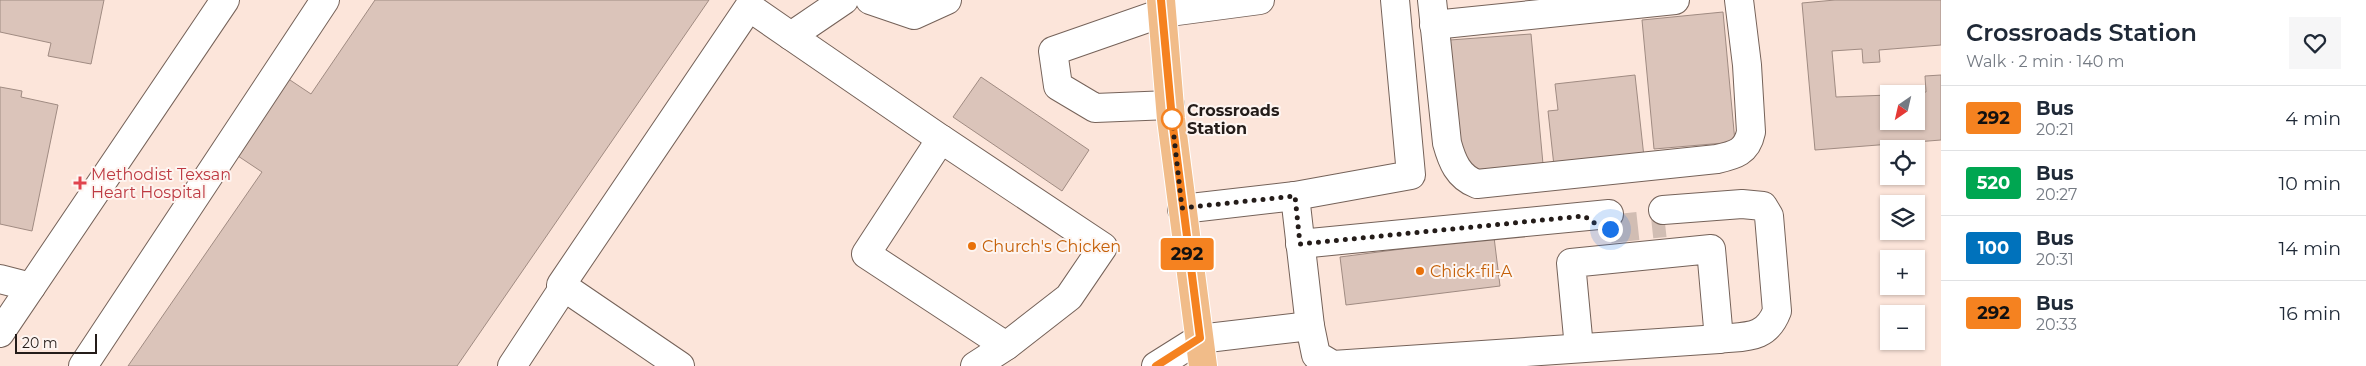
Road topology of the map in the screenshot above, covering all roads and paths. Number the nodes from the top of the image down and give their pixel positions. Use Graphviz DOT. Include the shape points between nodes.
graph roads {
  1 [pos="225,0"];
  2 [pos="325,0"];
  3 [pos="844,0"];
  4 [pos="870,0"];
  5 [pos="947,0"];
  6 [pos="1260,0"];
  7 [pos="1395,0"];
  8 [pos="1675,0"];
  9 [pos="1739,0"];
  10 [pos="751,3"];
  11 [pos="1161,6"];
  12 [pos="1433,13"];
  13 [pos="791,36"];
  14 [pos="1170,105"];
  15 [pos="941,139"];
  16 [pos="1295,196"];
  17 [pos="1182,208"];
  18 [pos="1672,214"];
  19 [pos="1601,220"];
  20 [pos="1300,244"];
  21 [pos="0,279"];
  22 [pos="31,286"];
  23 [pos="564,287"];
  24 [pos="1310,326"];
  25 [pos="0,333"];
  26 [pos="1200,338"];
  27 [pos="1719,340"];
  28 [pos="1006,346"];
  29 [pos="1579,348"];
  30 [pos="83,366"];
  31 [pos="512,366"];
  32 [pos="680,366"];
  33 [pos="975,366"];
  34 [pos="1156,366"];
  35 [pos="1203,366"];
  1 -- 22 [label="street"];
  2 -- 30 [label="street"];
  3 -- 13 [label="street"];
  4 -- 5 [label="street" via="914,15"];
  6 -- 11 [label="street"];
  7 -- 16 [label="street" via="1411,175"];
  8 -- 12 [label="street"];
  9 -- 12 [label="street" via="1751,132 1744,150 1717,159 1477,184 1469,181 1453,164 1447,143"];
  10 -- 13 [label="street"];
  10 -- 23 [label="street" via="561,285"];
  11 -- 14 [label="main road"];
  11 -- 14 [label="street" via="1053,51 1058,86 1095,108"];
  13 -- 15 [label="street"];
  14 -- 17 [label="main road"];
  15 -- 28 [label="street" via="866,254"];
  15 -- 28 [label="street" via="1103,247 1069,297"];
  16 -- 17 [label="street"];
  16 -- 20 [label="street"];
  17 -- 26 [label="main road"];
  18 -- 27 [label="street" via="1754,204 1763,206 1770,216 1777,311 1773,323 1761,334"];
  19 -- 20 [label="street"];
  20 -- 24 [label="street"];
  21 -- 22 [label="street"];
  22 -- 25 [label="street"];
  23 -- 31 [label="street"];
  23 -- 32 [label="street"];
  24 -- 26 [label="street"];
  24 -- 29 [label="street" via="1316,355 1333,365"];
  26 -- 34 [label="street"];
  26 -- 35 [label="main road"];
  27 -- 29 [label="street"];
  27 -- 29 [label="street" via="1711,249 1571,264"];
  28 -- 33 [label="street"];
}
